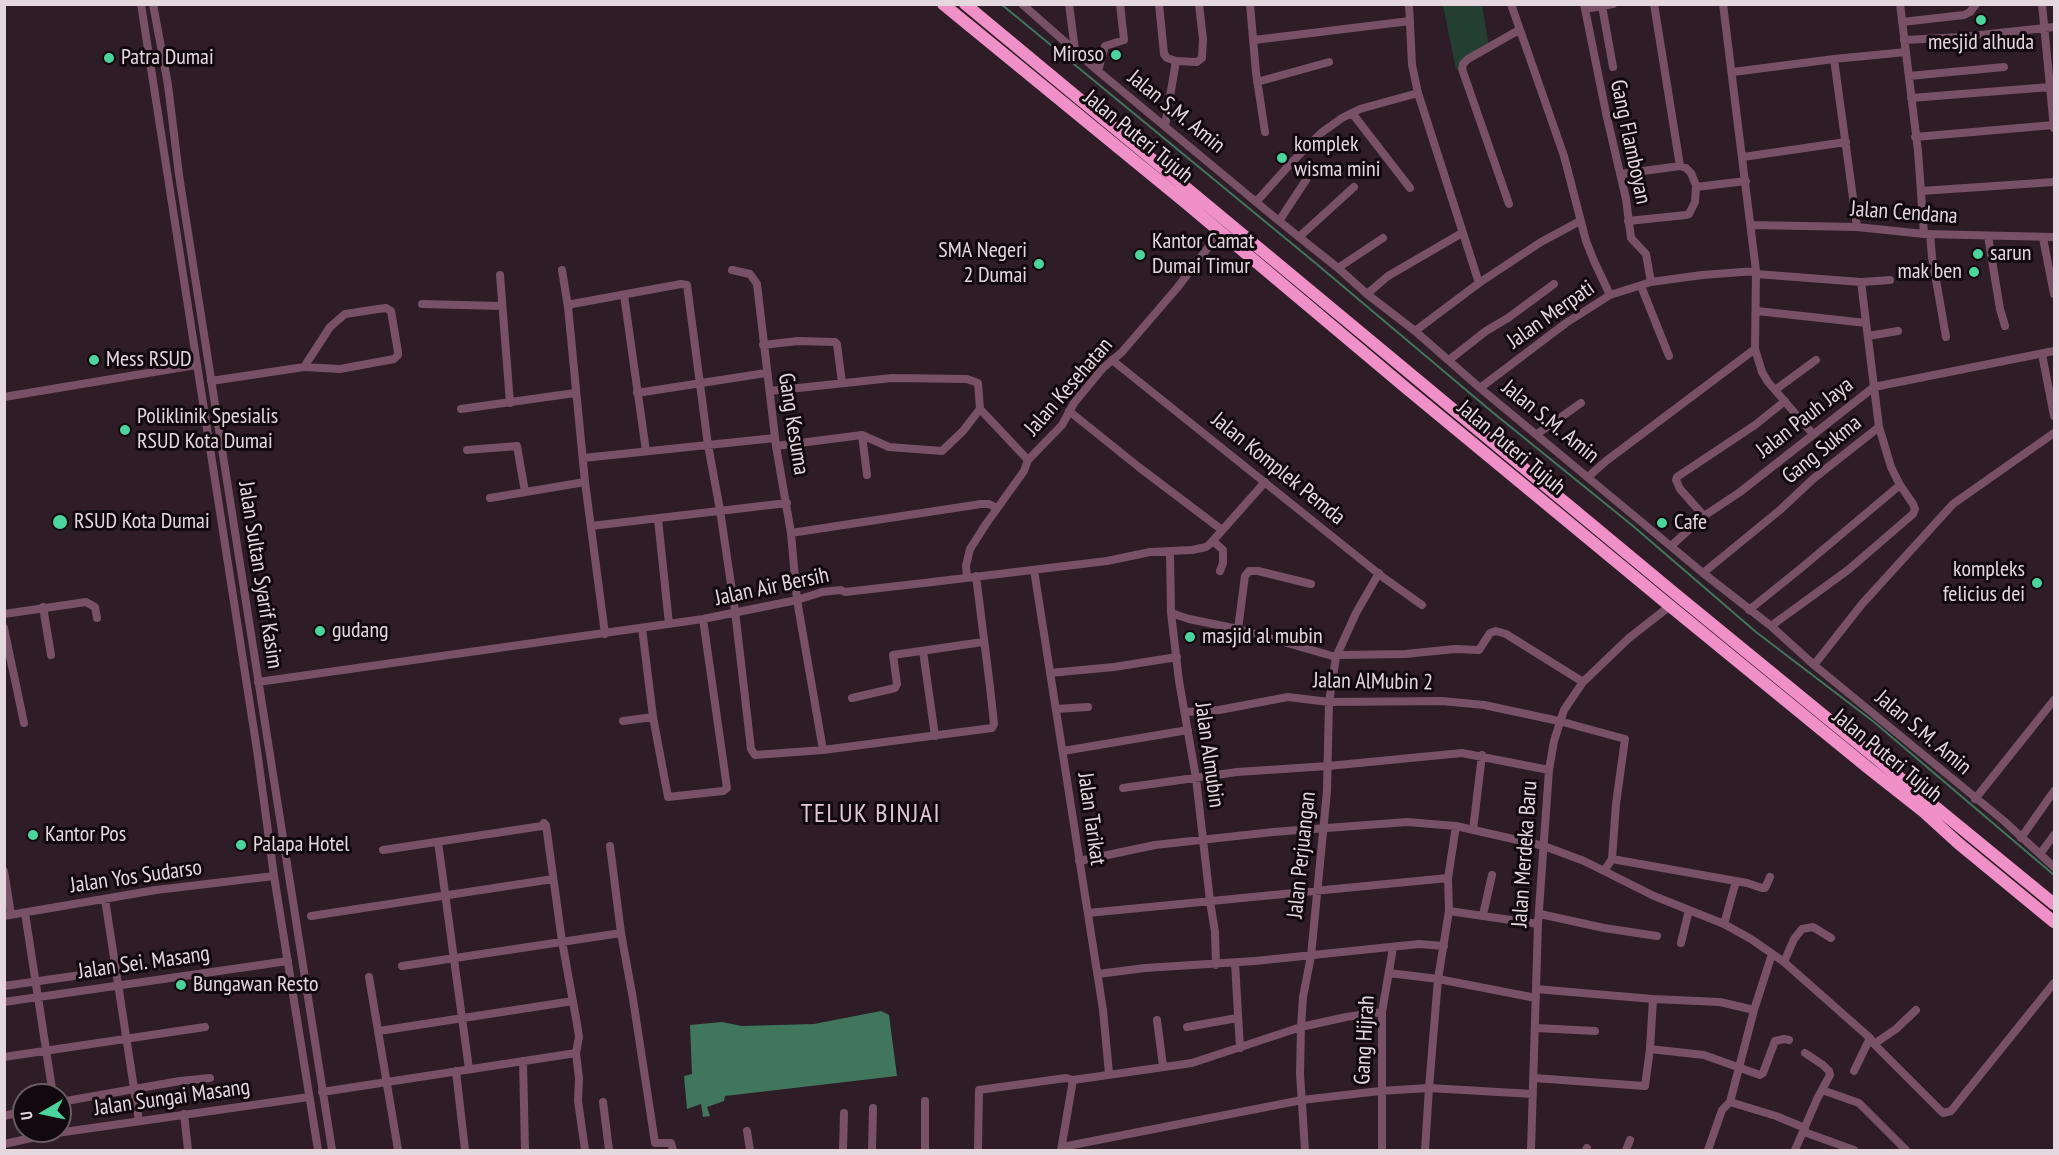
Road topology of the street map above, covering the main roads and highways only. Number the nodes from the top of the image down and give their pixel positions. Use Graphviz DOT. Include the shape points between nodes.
graph roads {
  1 [pos="943,4"];
  2 [pos="965,4"];
  3 [pos="1440,399"];
  4 [pos="1431,409"];
  5 [pos="2055,904"];
  6 [pos="2055,922"];
  1 -- 4 [label="highway, Jalan Puteri Tujuh"];
  2 -- 3 [label="highway, Jalan Puteri Tujuh"];
  3 -- 4 [label="highway"];
  3 -- 5 [label="highway, Jalan Puteri Tujuh"];
  4 -- 6 [label="highway, Jalan Puteri Tujuh"];
}
